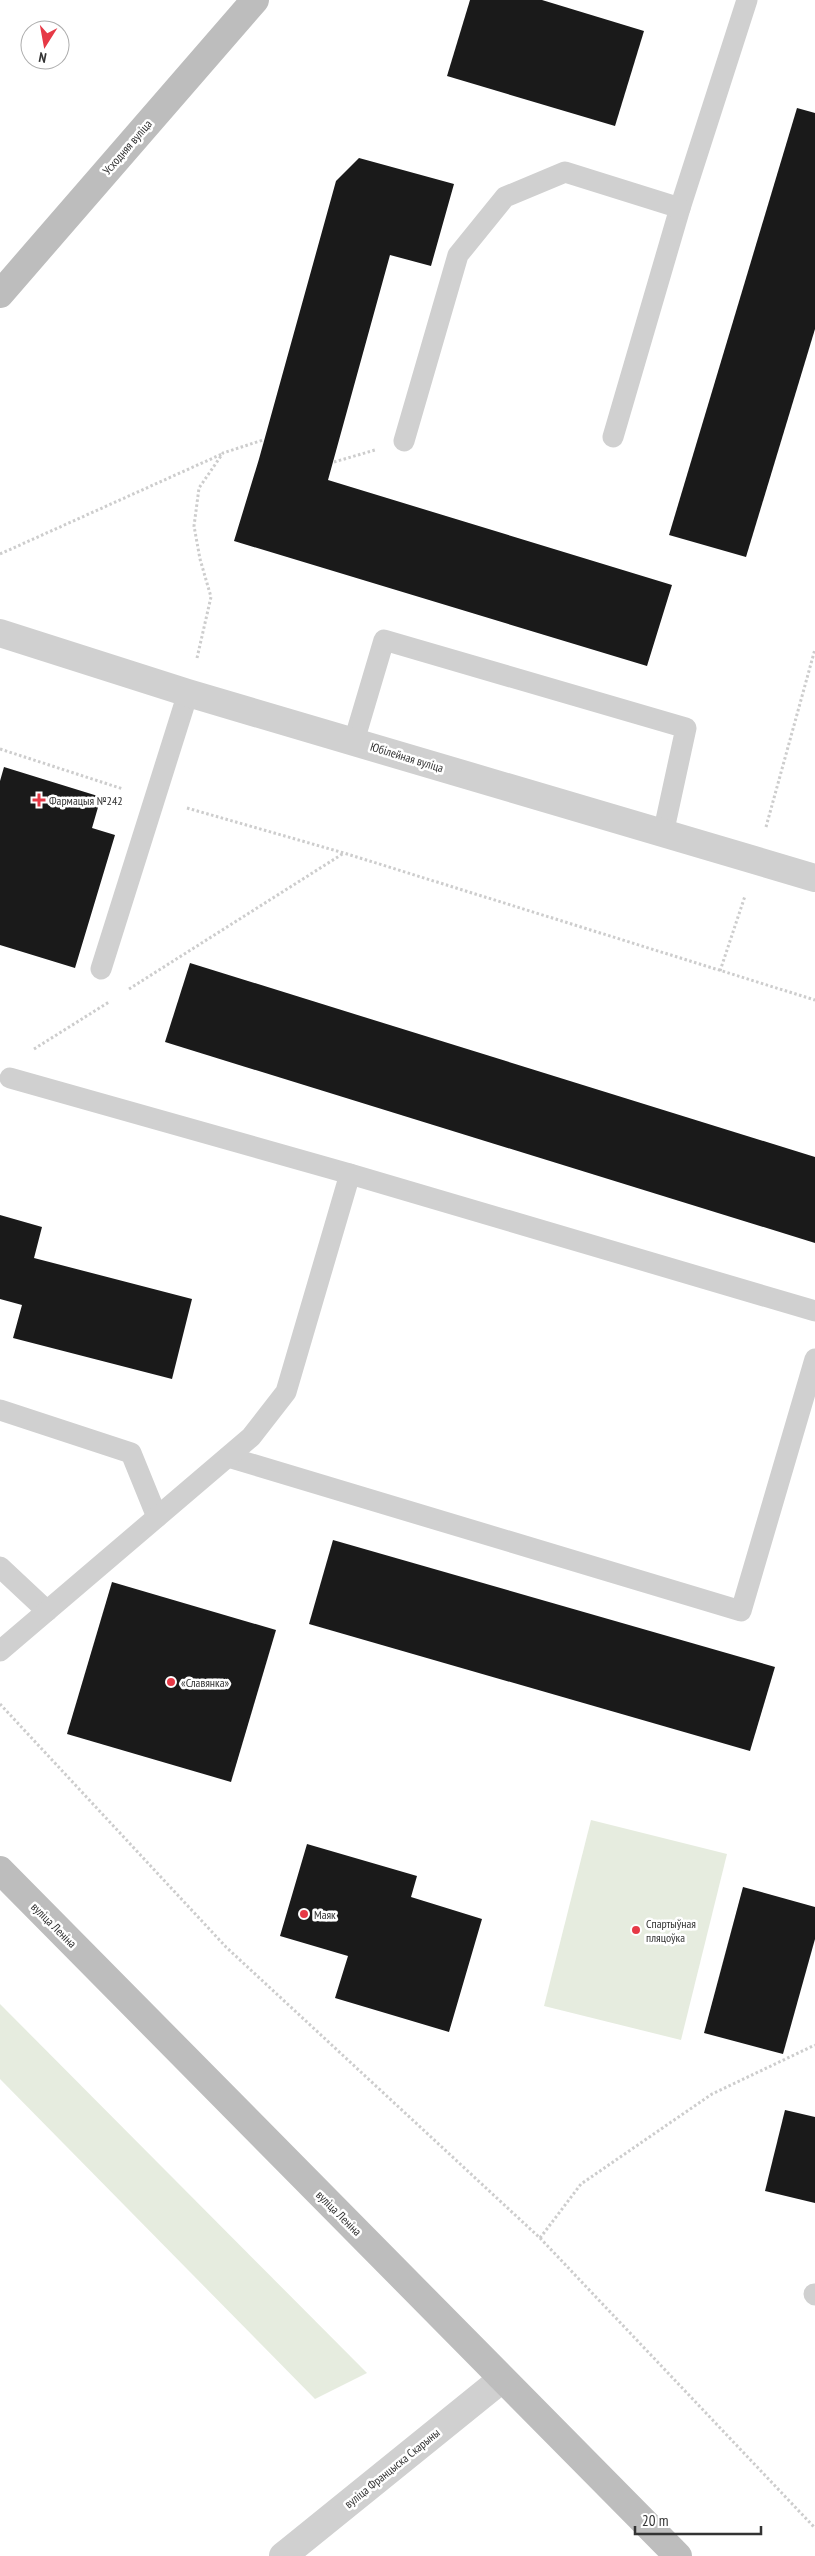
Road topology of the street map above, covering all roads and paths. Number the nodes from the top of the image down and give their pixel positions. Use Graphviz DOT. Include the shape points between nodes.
graph roads {
  1 [pos="255,0"];
  2 [pos="747,0"];
  3 [pos="680,208"];
  4 [pos="0,294"];
  5 [pos="613,437"];
  6 [pos="263,440"];
  7 [pos="404,441"];
  8 [pos="222,454"];
  9 [pos="334,462"];
  10 [pos="0,554"];
  11 [pos="0,633"];
  12 [pos="815,650"];
  13 [pos="188,693"];
  14 [pos="354,741"];
  15 [pos="0,749"];
  16 [pos="154,799"];
  17 [pos="663,834"];
  18 [pos="344,853"];
  19 [pos="757,860"];
  20 [pos="815,878"];
  21 [pos="101,969"];
  22 [pos="720,971"];
  23 [pos="122,994"];
  24 [pos="113,999"];
  25 [pos="815,1000"];
  26 [pos="31,1051"];
  27 [pos="10,1078"];
  28 [pos="350,1174"];
  29 [pos="815,1311"];
  30 [pos="815,1359"];
  31 [pos="0,1410"];
  32 [pos="228,1457"];
  33 [pos="157,1517"];
  34 [pos="0,1567"];
  35 [pos="47,1611"];
  36 [pos="0,1651"];
  37 [pos="0,1704"];
  38 [pos="0,1870"];
  39 [pos="815,2045"];
  40 [pos="540,2238"];
  41 [pos="502,2379"];
  42 [pos="815,2528"];
  43 [pos="283,2556"];
  44 [pos="678,2556"];
  1 -- 4 [label="main road, Усходняя вуліца"];
  2 -- 3 [label="lane"];
  3 -- 5 [label="lane"];
  3 -- 7 [label="lane" via="565,172 505,197 458,255"];
  6 -- 8 [label="path"];
  7 -- 9 [label="path"];
  8 -- 10 [label="path"];
  8 -- 13 [label="path" via="199,488 194,526 211,597"];
  11 -- 13 [label="street, Юбілейная вуліца"];
  12 -- 19 [label="path"];
  13 -- 14 [label="street, Юбілейная вуліца"];
  13 -- 16 [label="lane"];
  14 -- 17 [label="street, Юбілейная вуліца"];
  14 -- 17 [label="lane" via="384,640 686,728"];
  15 -- 16 [label="path"];
  16 -- 18 [label="path"];
  16 -- 21 [label="lane"];
  17 -- 19 [label="street, Юбілейная вуліца"];
  18 -- 22 [label="path"];
  18 -- 23 [label="path"];
  19 -- 20 [label="street, Юбілейная вуліца"];
  19 -- 22 [label="path"];
  22 -- 25 [label="path"];
  24 -- 26 [label="path"];
  27 -- 28 [label="lane"];
  28 -- 29 [label="lane"];
  28 -- 32 [label="lane" via="286,1392 251,1438"];
  30 -- 32 [label="lane" via="741,1611"];
  31 -- 33 [label="lane" via="131,1453"];
  32 -- 33 [label="lane"];
  33 -- 35 [label="lane"];
  34 -- 35 [label="lane"];
  35 -- 36 [label="lane"];
  37 -- 40 [label="path" via="226,1947"];
  38 -- 41 [label="main road, вуліца Леніна"];
  39 -- 40 [label="path" via="712,2094 581,2184"];
  40 -- 42 [label="path"];
  41 -- 43 [label="street, вуліца Францыска Скарыны"];
  41 -- 44 [label="main road, вуліца Леніна"];
}
